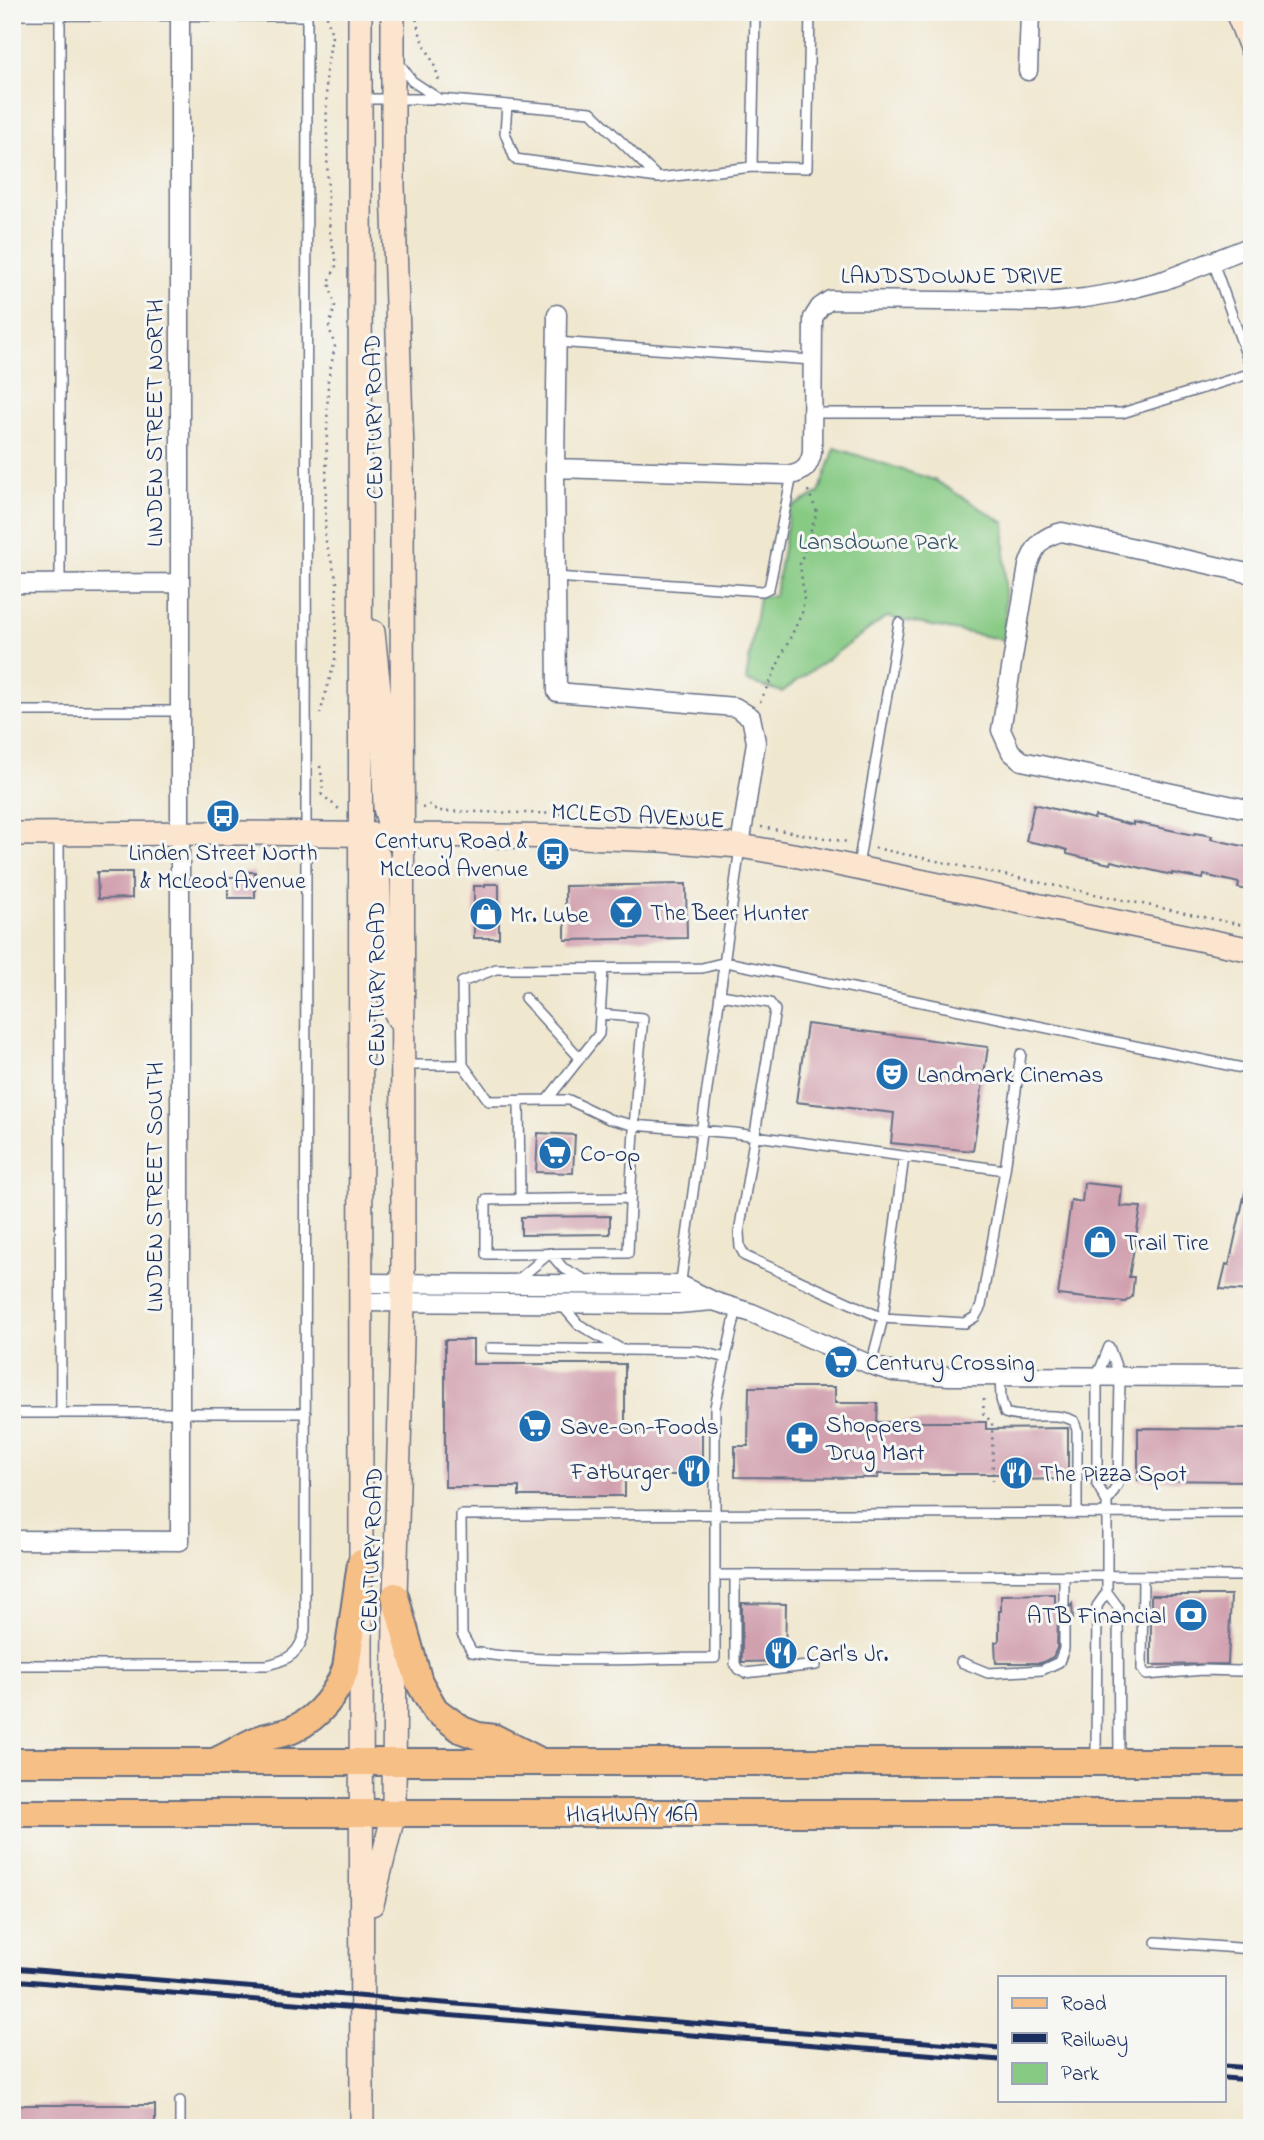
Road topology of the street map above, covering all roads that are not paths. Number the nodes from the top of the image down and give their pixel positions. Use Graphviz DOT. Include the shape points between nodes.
graph roads {
  1 [pos="360,12"];
  2 [pos="393,12"];
  3 [pos="755,12"];
  4 [pos="810,12"];
  5 [pos="1030,12"];
  6 [pos="1237,12"];
  7 [pos="180,14"];
  8 [pos="307,14"];
  9 [pos="12,15"];
  10 [pos="60,15"];
  11 [pos="1252,50"];
  12 [pos="393,55"];
  13 [pos="1028,71"];
  14 [pos="360,99"];
  15 [pos="393,99"];
  16 [pos="439,99"];
  17 [pos="507,105"];
  18 [pos="752,167"];
  19 [pos="658,178"];
  20 [pos="1252,246"];
  21 [pos="1213,262"];
  22 [pos="556,314"];
  23 [pos="556,342"];
  24 [pos="812,360"];
  25 [pos="1252,372"];
  26 [pos="812,413"];
  27 [pos="555,468"];
  28 [pos="796,474"];
  29 [pos="360,513"];
  30 [pos="1252,574"];
  31 [pos="555,577"];
  32 [pos="179,583"];
  33 [pos="12,584"];
  34 [pos="60,584"];
  35 [pos="899,623"];
  36 [pos="179,710"];
  37 [pos="12,711"];
  38 [pos="1252,810"];
  39 [pos="12,834"];
  40 [pos="179,834"];
  41 [pos="305,834"];
  42 [pos="59,835"];
  43 [pos="360,835"];
  44 [pos="402,836"];
  45 [pos="740,846"];
  46 [pos="858,868"];
  47 [pos="1252,950"];
  48 [pos="726,962"];
  49 [pos="603,969"];
  50 [pos="721,995"];
  51 [pos="525,998"];
  52 [pos="600,1014"];
  53 [pos="402,1028"];
  54 [pos="1021,1054"];
  55 [pos="580,1058"];
  56 [pos="402,1065"];
  57 [pos="463,1065"];
  58 [pos="1252,1070"];
  59 [pos="547,1100"];
  60 [pos="519,1101"];
  61 [pos="633,1125"];
  62 [pos="703,1129"];
  63 [pos="755,1136"];
  64 [pos="904,1156"];
  65 [pos="1005,1170"];
  66 [pos="630,1198"];
  67 [pos="520,1199"];
  68 [pos="550,1253"];
  69 [pos="512,1284"];
  70 [pos="596,1284"];
  71 [pos="681,1285"];
  72 [pos="361,1293"];
  73 [pos="403,1293"];
  74 [pos="713,1301"];
  75 [pos="560,1303"];
  76 [pos="678,1304"];
  77 [pos="737,1308"];
  78 [pos="883,1318"];
  79 [pos="490,1349"];
  80 [pos="622,1350"];
  81 [pos="726,1357"];
  82 [pos="871,1365"];
  83 [pos="1000,1376"];
  84 [pos="1097,1377"];
  85 [pos="1120,1377"];
  86 [pos="1252,1377"];
  87 [pos="12,1413"];
  88 [pos="61,1413"];
  89 [pos="306,1413"];
  90 [pos="179,1414"];
  91 [pos="1107,1502"];
  92 [pos="1107,1512"];
  93 [pos="1077,1513"];
  94 [pos="1252,1513"];
  95 [pos="716,1514"];
  96 [pos="12,1540"];
  97 [pos="361,1563"];
  98 [pos="716,1575"];
  99 [pos="735,1575"];
  100 [pos="1064,1576"];
  101 [pos="1252,1576"];
  102 [pos="1107,1577"];
  103 [pos="1143,1577"];
  104 [pos="1107,1592"];
  105 [pos="395,1596"];
  106 [pos="1064,1604"];
  107 [pos="1064,1619"];
  108 [pos="961,1662"];
  109 [pos="12,1665"];
  110 [pos="816,1665"];
  111 [pos="1252,1668"];
  112 [pos="541,1761"];
  113 [pos="12,1762"];
  114 [pos="363,1762"];
  115 [pos="394,1762"];
  116 [pos="1108,1762"];
  117 [pos="1252,1762"];
  118 [pos="213,1763"];
  119 [pos="362,1812"];
  120 [pos="394,1812"];
  121 [pos="12,1813"];
  122 [pos="1252,1813"];
  123 [pos="1156,1942"];
  124 [pos="1252,1949"];
  125 [pos="361,1951"];
  126 [pos="180,2101"];
  127 [pos="180,2128"];
  128 [pos="362,2128"];
  1 -- 14 [label="main road, CENTURY ROAD"];
  2 -- 12 [label="main road, CENTURY ROAD"];
  3 -- 18 [label="lane"];
  4 -- 18 [label="lane" via="807,168"];
  5 -- 13 [label="street"];
  6 -- 11 [label="main road"];
  7 -- 8 [label="lane"];
  7 -- 10 [label="lane"];
  7 -- 32 [label="street, LINDEN STREET NORTH"];
  8 -- 41 [label="lane"];
  9 -- 10 [label="lane"];
  10 -- 34 [label="lane"];
  12 -- 15 [label="main road, CENTURY ROAD"];
  12 -- 16 [label="lane" via="412,80"];
  14 -- 15 [label="lane"];
  14 -- 29 [label="main road, CENTURY ROAD"];
  15 -- 16 [label="lane"];
  15 -- 44 [label="main road, CENTURY ROAD" via="402,452"];
  16 -- 17 [label="lane"];
  17 -- 19 [label="lane" via="590,112"];
  17 -- 19 [label="lane" via="505,133 515,159"];
  18 -- 19 [label="lane"];
  20 -- 21 [label="street, LANDSDOWNE DRIVE"];
  21 -- 24 [label="street, LANDSDOWNE DRIVE" via="1115,293 1046,302 830,300 813,318"];
  21 -- 25 [label="lane"];
  22 -- 23 [label="street"];
  23 -- 24 [label="lane"];
  23 -- 27 [label="street"];
  24 -- 26 [label="street, LANDSDOWNE DRIVE"];
  25 -- 26 [label="lane" via="1122,413"];
  26 -- 28 [label="street, LANDSDOWNE DRIVE" via="810,464"];
  27 -- 28 [label="street"];
  27 -- 31 [label="street"];
  28 -- 31 [label="lane" via="769,588 763,591"];
  29 -- 43 [label="main road, CENTURY ROAD"];
  29 -- 44 [label="main road" via="383,729 385,808"];
  30 -- 38 [label="street" via="1062,532 1039,542 1028,566 1001,730 1011,752 1022,761"];
  31 -- 45 [label="street" via="557,692 735,707 751,717 756,742"];
  32 -- 34 [label="street"];
  32 -- 36 [label="street, LINDEN STREET NORTH"];
  33 -- 34 [label="street"];
  35 -- 46 [label="lane"];
  36 -- 37 [label="lane"];
  36 -- 40 [label="street, LINDEN STREET NORTH"];
  39 -- 42 [label="main road, MCLEOD AVENUE"];
  40 -- 41 [label="main road, MCLEOD AVENUE"];
  40 -- 42 [label="main road, MCLEOD AVENUE"];
  40 -- 90 [label="street, LINDEN STREET SOUTH"];
  41 -- 43 [label="main road, MCLEOD AVENUE"];
  41 -- 89 [label="lane"];
  42 -- 88 [label="lane"];
  43 -- 44 [label="main road, MCLEOD AVENUE"];
  43 -- 53 [label="main road" via="378,856 386,990"];
  43 -- 72 [label="main road, CENTURY ROAD"];
  44 -- 45 [label="main road, MCLEOD AVENUE" via="580,837"];
  44 -- 53 [label="main road, CENTURY ROAD"];
  45 -- 46 [label="main road, MCLEOD AVENUE"];
  45 -- 48 [label="lane"];
  46 -- 47 [label="main road, MCLEOD AVENUE"];
  48 -- 49 [label="lane" via="702,968"];
  48 -- 50 [label="lane"];
  48 -- 58 [label="lane"];
  49 -- 52 [label="lane"];
  49 -- 57 [label="lane" via="496,969 462,982"];
  50 -- 62 [label="lane"];
  50 -- 63 [label="lane" via="758,999 775,1010"];
  51 -- 55 [label="lane"];
  52 -- 55 [label="lane" via="599,1034"];
  52 -- 61 [label="lane" via="643,1018"];
  53 -- 56 [label="main road, CENTURY ROAD"];
  54 -- 65 [label="lane"];
  55 -- 59 [label="lane"];
  56 -- 57 [label="lane"];
  56 -- 73 [label="main road, CENTURY ROAD"];
  57 -- 60 [label="lane" via="489,1101"];
  59 -- 60 [label="lane"];
  59 -- 61 [label="lane" via="569,1100"];
  60 -- 67 [label="lane"];
  61 -- 62 [label="lane"];
  61 -- 66 [label="lane"];
  62 -- 63 [label="lane"];
  62 -- 71 [label="lane"];
  63 -- 64 [label="lane"];
  63 -- 78 [label="lane" via="740,1233 744,1256"];
  64 -- 65 [label="lane"];
  64 -- 78 [label="lane"];
  65 -- 78 [label="lane" via="981,1306 975,1317 965,1323"];
  66 -- 67 [label="lane"];
  66 -- 68 [label="lane" via="628,1253"];
  67 -- 68 [label="lane" via="486,1200 486,1254"];
  68 -- 69 [label="lane"];
  68 -- 70 [label="lane" via="563,1268"];
  69 -- 70 [label="street"];
  69 -- 73 [label="street"];
  70 -- 71 [label="street"];
  71 -- 74 [label="street"];
  71 -- 76 [label="lane"];
  72 -- 73 [label="street"];
  72 -- 97 [label="main road, CENTURY ROAD"];
  73 -- 75 [label="street"];
  73 -- 105 [label="main road, CENTURY ROAD"];
  74 -- 76 [label="street"];
  74 -- 77 [label="street"];
  75 -- 76 [label="street"];
  75 -- 80 [label="lane" via="578,1324"];
  77 -- 81 [label="lane"];
  77 -- 82 [label="street"];
  78 -- 82 [label="lane"];
  79 -- 80 [label="lane"];
  80 -- 81 [label="lane" via="698,1351"];
  81 -- 95 [label="lane" via="715,1407"];
  82 -- 83 [label="street" via="893,1372"];
  83 -- 84 [label="street"];
  83 -- 93 [label="lane" via="1005,1413 1066,1416 1074,1421"];
  84 -- 85 [label="street"];
  84 -- 85 [label="lane" via="1109,1347"];
  84 -- 91 [label="lane" via="1097,1484"];
  85 -- 86 [label="street"];
  85 -- 91 [label="lane" via="1118,1484"];
  87 -- 88 [label="lane"];
  88 -- 90 [label="lane"];
  89 -- 90 [label="lane"];
  89 -- 109 [label="lane" via="305,1630 294,1655 267,1665"];
  90 -- 96 [label="street, LINDEN STREET SOUTH" via="180,1541"];
  91 -- 92 [label="lane"];
  92 -- 93 [label="lane"];
  92 -- 94 [label="lane"];
  92 -- 102 [label="lane"];
  93 -- 95 [label="lane"];
  95 -- 98 [label="lane"];
  95 -- 98 [label="lane" via="461,1515 461,1634 472,1652 505,1658 715,1658"];
  97 -- 114 [label="main road, CENTURY ROAD"];
  97 -- 118 [label="main road" via="346,1668 332,1697 295,1729 259,1739"];
  98 -- 99 [label="lane"];
  99 -- 100 [label="lane"];
  99 -- 110 [label="lane" via="738,1669 745,1673"];
  100 -- 102 [label="lane"];
  100 -- 106 [label="lane"];
  101 -- 103 [label="lane"];
  102 -- 103 [label="lane"];
  102 -- 104 [label="lane"];
  103 -- 111 [label="lane" via="1142,1669 1146,1675"];
  104 -- 116 [label="lane" via="1097,1606"];
  104 -- 116 [label="lane" via="1118,1607"];
  105 -- 112 [label="main road" via="419,1682 436,1710 462,1730 495,1738"];
  105 -- 115 [label="main road, CENTURY ROAD"];
  107 -- 108 [label="lane" via="1059,1662 1042,1670 988,1672"];
  112 -- 115 [label="main road"];
  112 -- 116 [label="main road"];
  113 -- 118 [label="main road"];
  114 -- 115 [label="main road"];
  114 -- 118 [label="main road"];
  114 -- 119 [label="main road, CENTURY ROAD"];
  115 -- 120 [label="main road, CENTURY ROAD"];
  116 -- 117 [label="main road"];
  119 -- 120 [label="main road, HIGHWAY 16A"];
  119 -- 121 [label="main road, HIGHWAY 16A"];
  119 -- 125 [label="main road, CENTURY ROAD"];
  120 -- 122 [label="main road, HIGHWAY 16A"];
  120 -- 125 [label="main road, CENTURY ROAD"];
  123 -- 124 [label="lane"];
  125 -- 128 [label="main road, CENTURY ROAD"];
  126 -- 127 [label="lane"];
}
